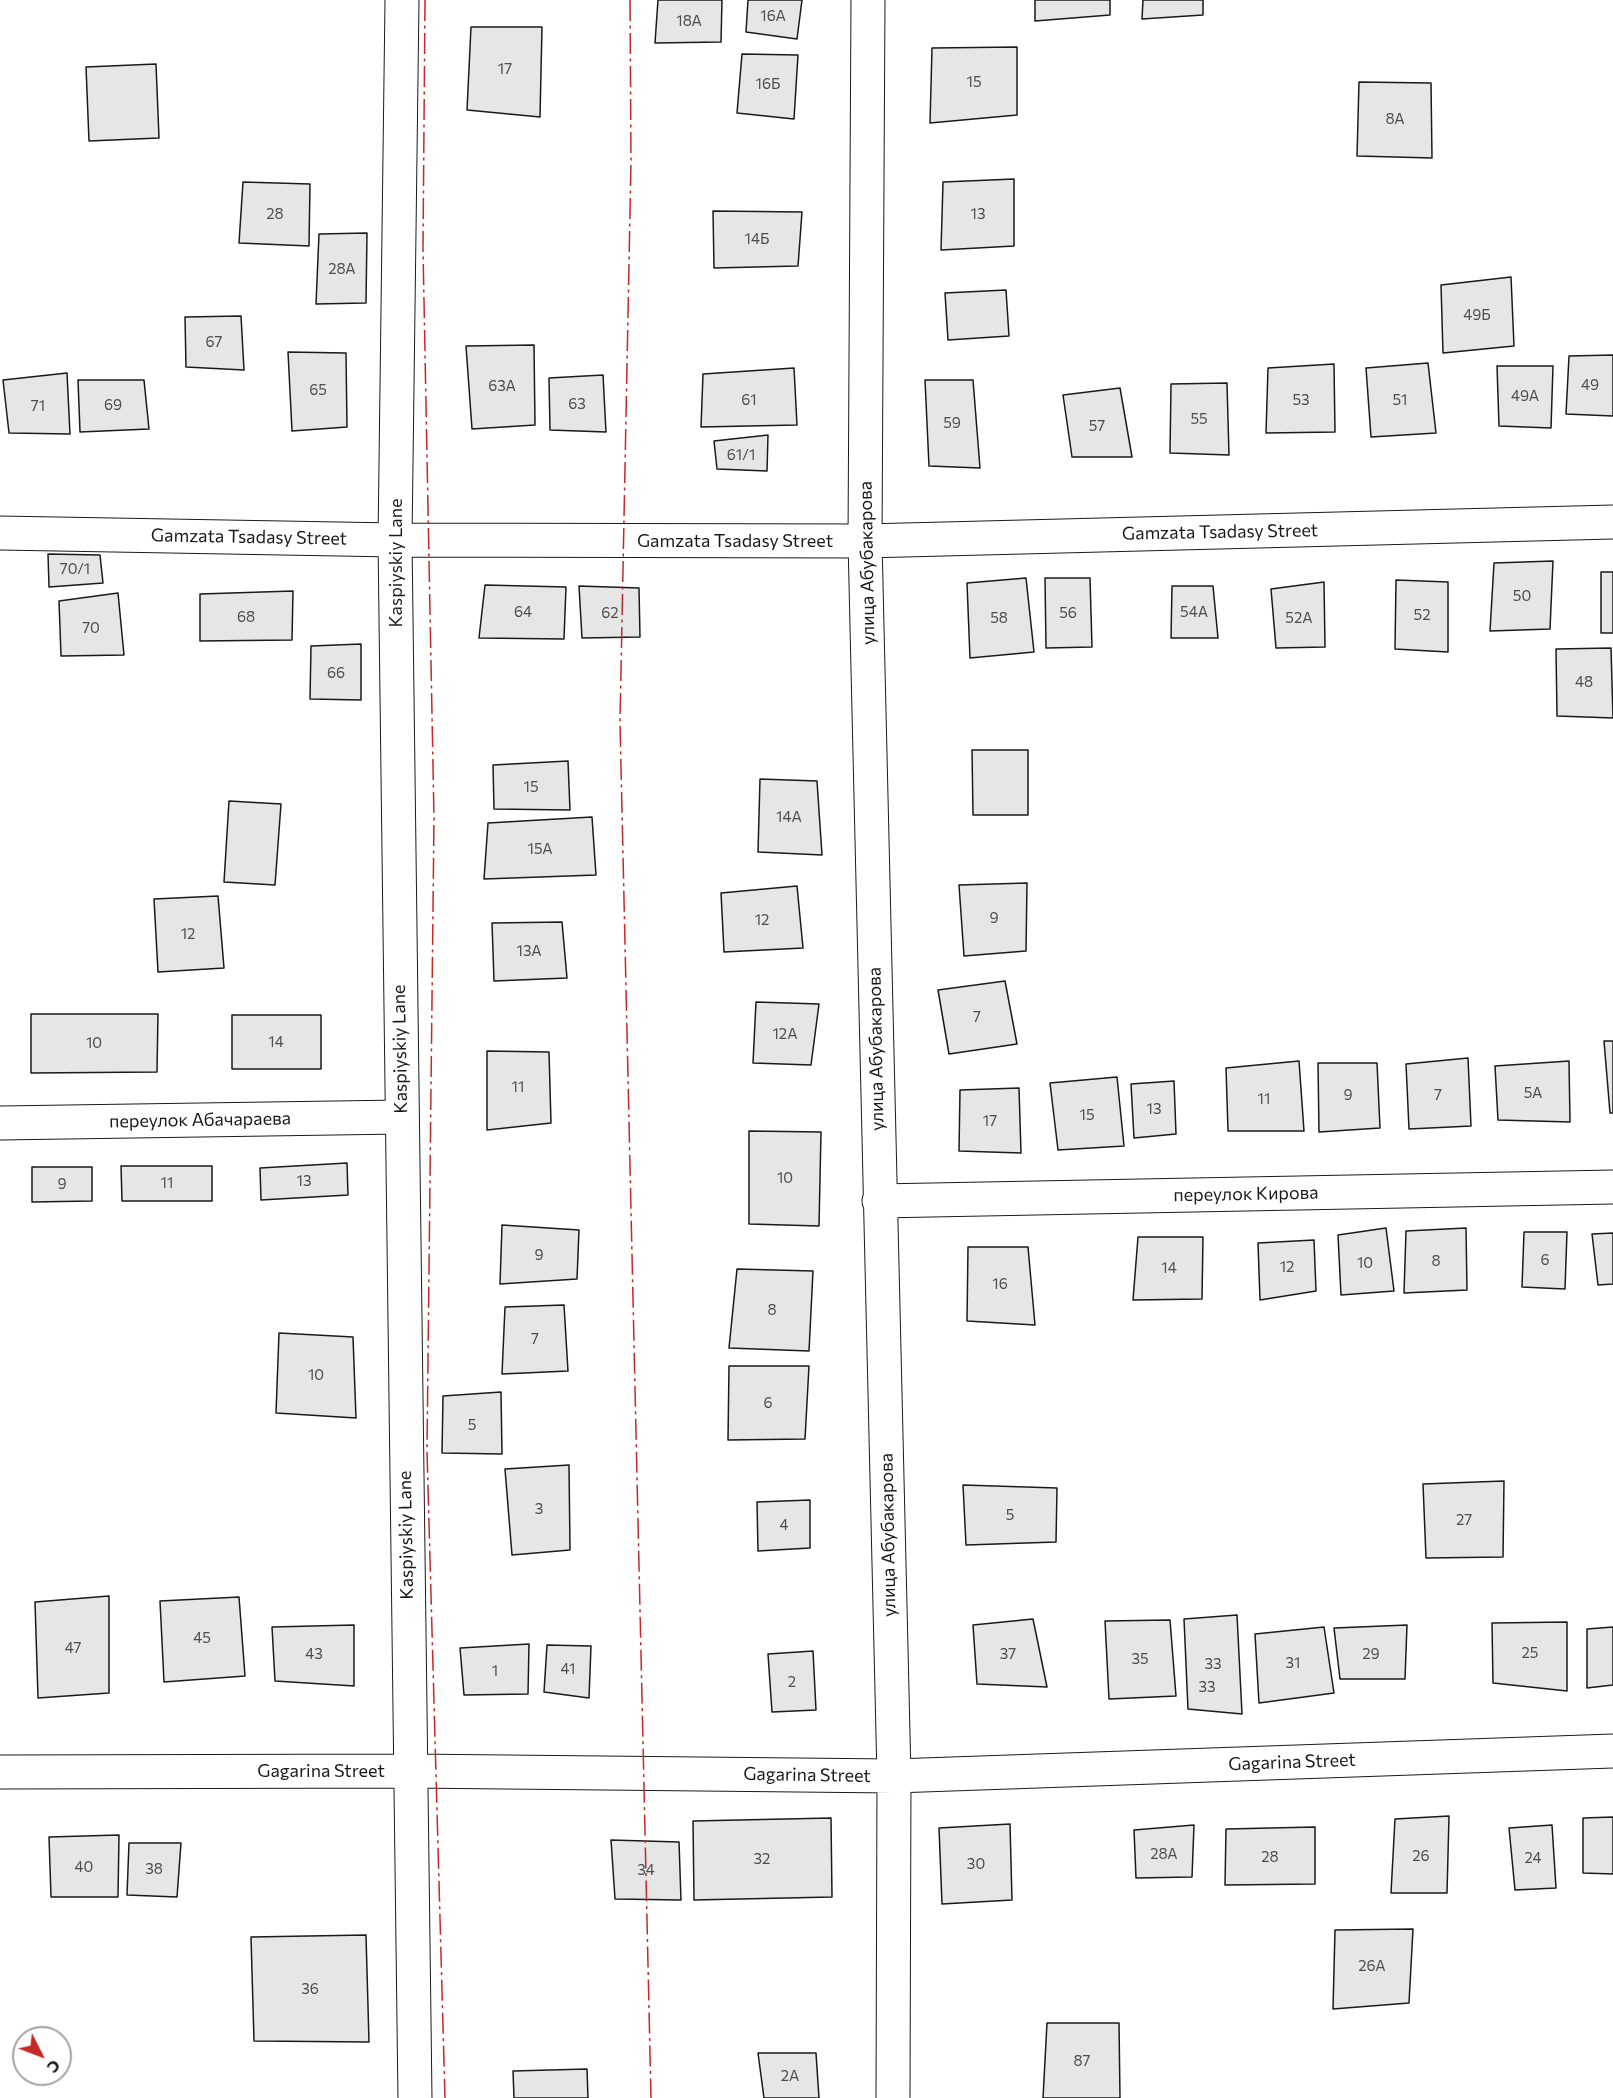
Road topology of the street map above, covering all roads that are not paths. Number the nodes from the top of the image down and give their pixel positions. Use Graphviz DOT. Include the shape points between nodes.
graph roads {
  1 [pos="402,0"];
  2 [pos="868,0"];
  3 [pos="1613,522"];
  4 [pos="0,533"];
  5 [pos="395,540"];
  6 [pos="865,541"];
  7 [pos="401,1118"];
  8 [pos="0,1123"];
  9 [pos="1613,1186"];
  10 [pos="879,1201"];
  11 [pos="1613,1751"];
  12 [pos="409,1771"];
  13 [pos="0,1772"];
  14 [pos="894,1776"];
  15 [pos="415,2098"];
  16 [pos="893,2098"];
  1 -- 5 [label="street, Kaspiyskiy Lane"];
  2 -- 6 [label="street, улица Абубакарова"];
  3 -- 6 [label="street, Gamzata Tsadasy Street"];
  4 -- 5 [label="street, Gamzata Tsadasy Street"];
  5 -- 6 [label="street, Gamzata Tsadasy Street"];
  5 -- 7 [label="street, Kaspiyskiy Lane"];
  6 -- 10 [label="street, улица Абубакарова"];
  7 -- 8 [label="street, переулок Абачараева"];
  7 -- 12 [label="street, Kaspiyskiy Lane"];
  9 -- 10 [label="street, переулок Кирова"];
  10 -- 14 [label="street, улица Абубакарова"];
  11 -- 14 [label="street, Gagarina Street"];
  12 -- 13 [label="street, Gagarina Street"];
  12 -- 14 [label="street, Gagarina Street"];
  12 -- 15 [label="street, Kaspiyskiy Lane"];
  14 -- 16 [label="street, улица Абубакарова"];
}
